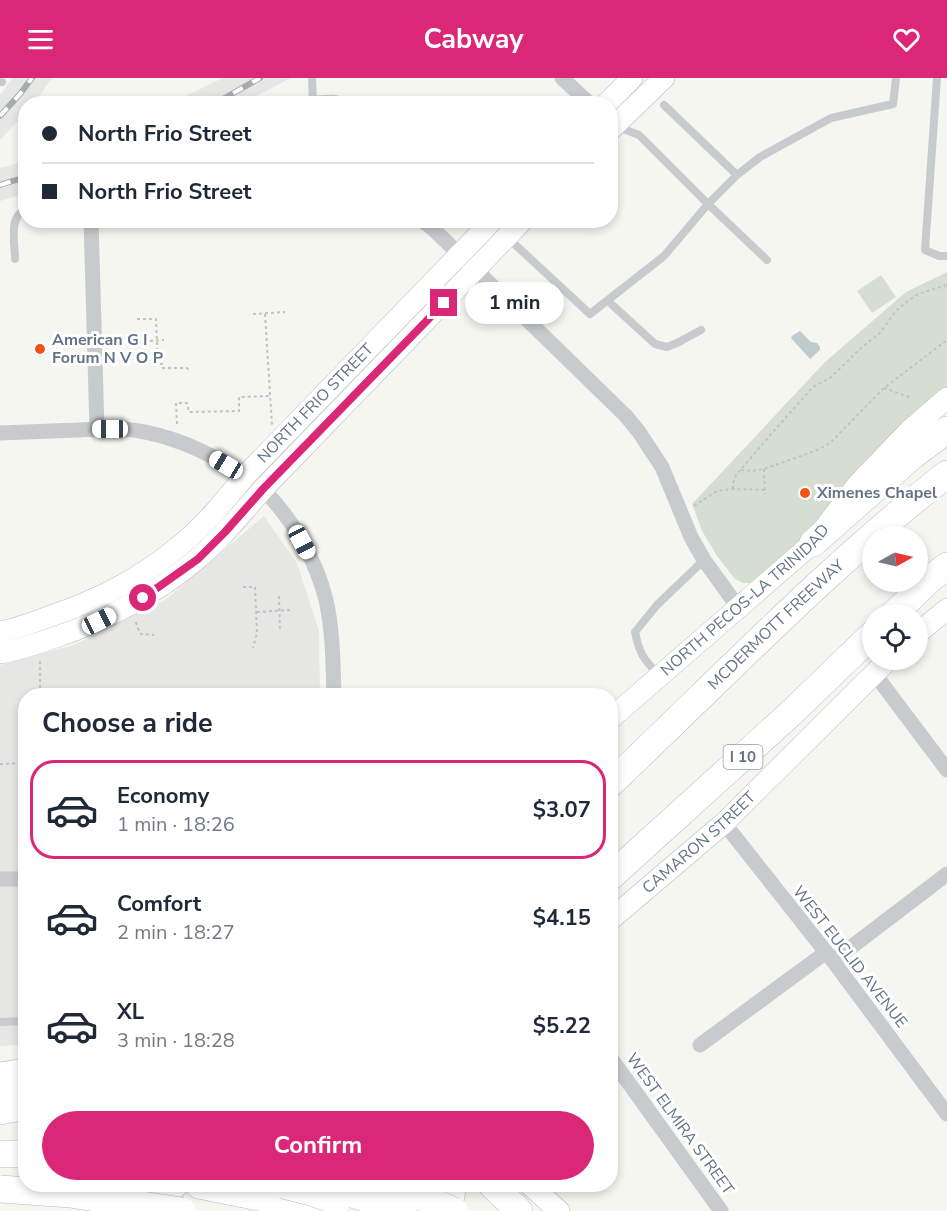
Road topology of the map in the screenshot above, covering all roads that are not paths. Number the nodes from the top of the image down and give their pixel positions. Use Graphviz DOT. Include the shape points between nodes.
graph roads {
  1 [pos="312,78"];
  2 [pos="562,78"];
  3 [pos="632,78"];
  4 [pos="664,78"];
  5 [pos="896,78"];
  6 [pos="937,78"];
  7 [pos="313,96"];
  8 [pos="581,96"];
  9 [pos="614,96"];
  10 [pos="664,105"];
  11 [pos="618,120"];
  12 [pos="618,128"];
  13 [pos="737,175"];
  14 [pos="708,204"];
  15 [pos="18,214"];
  16 [pos="91,228"];
  17 [pos="432,228"];
  18 [pos="485,228"];
  19 [pos="515,228"];
  20 [pos="507,237"];
  21 [pos="460,254"];
  22 [pos="947,256"];
  23 [pos="15,259"];
  24 [pos="767,260"];
  25 [pos="476,270"];
  26 [pos="608,301"];
  27 [pos="701,330"];
  28 [pos="947,398"];
  29 [pos="97,429"];
  30 [pos="947,430"];
  31 [pos="0,433"];
  32 [pos="947,474"];
  33 [pos="245,476"];
  34 [pos="263,489"];
  35 [pos="813,543"];
  36 [pos="704,560"];
  37 [pos="947,566"];
  38 [pos="904,604"];
  39 [pos="738,607"];
  40 [pos="947,609"];
  41 [pos="928,625"];
  42 [pos="0,632"];
  43 [pos="862,645"];
  44 [pos="0,653"];
  45 [pos="877,670"];
  46 [pos="884,670"];
  47 [pos="660,676"];
  48 [pos="334,688"];
  49 [pos="618,712"];
  50 [pos="947,770"];
  51 [pos="618,776"];
  52 [pos="724,823"];
  53 [pos="618,870"];
  54 [pos="947,874"];
  55 [pos="0,879"];
  56 [pos="18,879"];
  57 [pos="618,913"];
  58 [pos="829,957"];
  59 [pos="18,1021"];
  60 [pos="0,1022"];
  61 [pos="700,1045"];
  62 [pos="618,1068"];
  63 [pos="18,1070"];
  64 [pos="0,1073"];
  65 [pos="18,1084"];
  66 [pos="0,1087"];
  67 [pos="18,1108"];
  68 [pos="0,1111"];
  69 [pos="947,1114"];
  70 [pos="0,1154"];
  71 [pos="18,1154"];
  72 [pos="0,1172"];
  73 [pos="18,1172"];
  74 [pos="0,1189"];
  75 [pos="18,1190"];
  76 [pos="41,1192"];
  77 [pos="159,1192"];
  78 [pos="234,1192"];
  79 [pos="311,1192"];
  80 [pos="345,1192"];
  81 [pos="345,1192"];
  82 [pos="366,1192"];
  83 [pos="410,1192"];
  84 [pos="455,1192"];
  85 [pos="499,1192"];
  86 [pos="538,1192"];
  87 [pos="103,1211"];
  88 [pos="182,1211"];
  89 [pos="310,1211"];
  90 [pos="346,1211"];
  91 [pos="364,1211"];
  92 [pos="371,1211"];
  93 [pos="403,1211"];
  94 [pos="452,1211"];
  95 [pos="519,1211"];
  96 [pos="559,1211"];
  97 [pos="721,1211"];
  1 -- 7 [label="lane"];
  2 -- 8 [label="street"];
  3 -- 9 [label="main road"];
  4 -- 11 [label="main road"];
  5 -- 13 [label="lane" via="893,104 831,118"];
  6 -- 22 [label="lane" via="925,250"];
  10 -- 13 [label="lane"];
  12 -- 14 [label="lane" via="639,135"];
  13 -- 14 [label="lane"];
  14 -- 24 [label="lane"];
  14 -- 26 [label="lane" via="664,256"];
  15 -- 23 [label="lane" via="14,223"];
  16 -- 29 [label="street"];
  17 -- 21 [label="street"];
  18 -- 21 [label="main road, NORTH FRIO STREET"];
  19 -- 20 [label="main road, NORTH FRIO STREET"];
  20 -- 25 [label="main road, NORTH FRIO STREET"];
  20 -- 26 [label="lane" via="590,314"];
  21 -- 25 [label="street"];
  21 -- 33 [label="main road, NORTH FRIO STREET"];
  25 -- 34 [label="main road, NORTH FRIO STREET"];
  25 -- 36 [label="street" via="639,432 662,467"];
  26 -- 27 [label="lane" via="655,344 677,343"];
  28 -- 35 [label="main road, NORTH PECOS-LA TRINIDAD" via="858,484"];
  29 -- 31 [label="street"];
  29 -- 33 [label="street" via="166,436 205,452"];
  30 -- 35 [label="highway"];
  32 -- 51 [label="highway, MCDERMOTT FREEWAY" via="814,588"];
  33 -- 34 [label="street"];
  33 -- 42 [label="main road, NORTH FRIO STREET" via="184,543 142,574 91,602"];
  34 -- 44 [label="main road, NORTH FRIO STREET" via="198,559 154,592 99,621"];
  34 -- 48 [label="street" via="302,542 321,585 331,634"];
  35 -- 39 [label="main road, NORTH PECOS-LA TRINIDAD"];
  36 -- 39 [label="street"];
  36 -- 47 [label="lane" via="635,632 638,649"];
  37 -- 38 [label="highway"];
  39 -- 47 [label="main road, NORTH PECOS-LA TRINIDAD"];
  40 -- 41 [label="main road"];
  43 -- 53 [label="highway, I 10"];
  45 -- 52 [label="main road, CAMARON STREET"];
  46 -- 50 [label="street"];
  47 -- 49 [label="main road, NORTH PECOS-LA TRINIDAD"];
  52 -- 57 [label="main road, CAMARON STREET"];
  52 -- 58 [label="street, WEST EUCLID AVENUE"];
  54 -- 58 [label="street"];
  55 -- 56 [label="street"];
  58 -- 61 [label="street"];
  58 -- 69 [label="street, WEST EUCLID AVENUE"];
  59 -- 60 [label="lane"];
  62 -- 97 [label="street, WEST ELMIRA STREET"];
  63 -- 64 [label="main road"];
  65 -- 66 [label="highway"];
  67 -- 68 [label="highway"];
  70 -- 71 [label="highway"];
  72 -- 73 [label="highway"];
  74 -- 75 [label="highway, bridge"];
  76 -- 88 [label="highway, bridge"];
  77 -- 87 [label="highway"];
  78 -- 89 [label="highway"];
  79 -- 91 [label="highway, bridge"];
  80 -- 93 [label="highway, bridge"];
  81 -- 90 [label="main road"];
  82 -- 92 [label="highway"];
  83 -- 94 [label="highway, bridge"];
  84 -- 94 [label="main road"];
  85 -- 95 [label="highway"];
  86 -- 96 [label="main road"];
}
